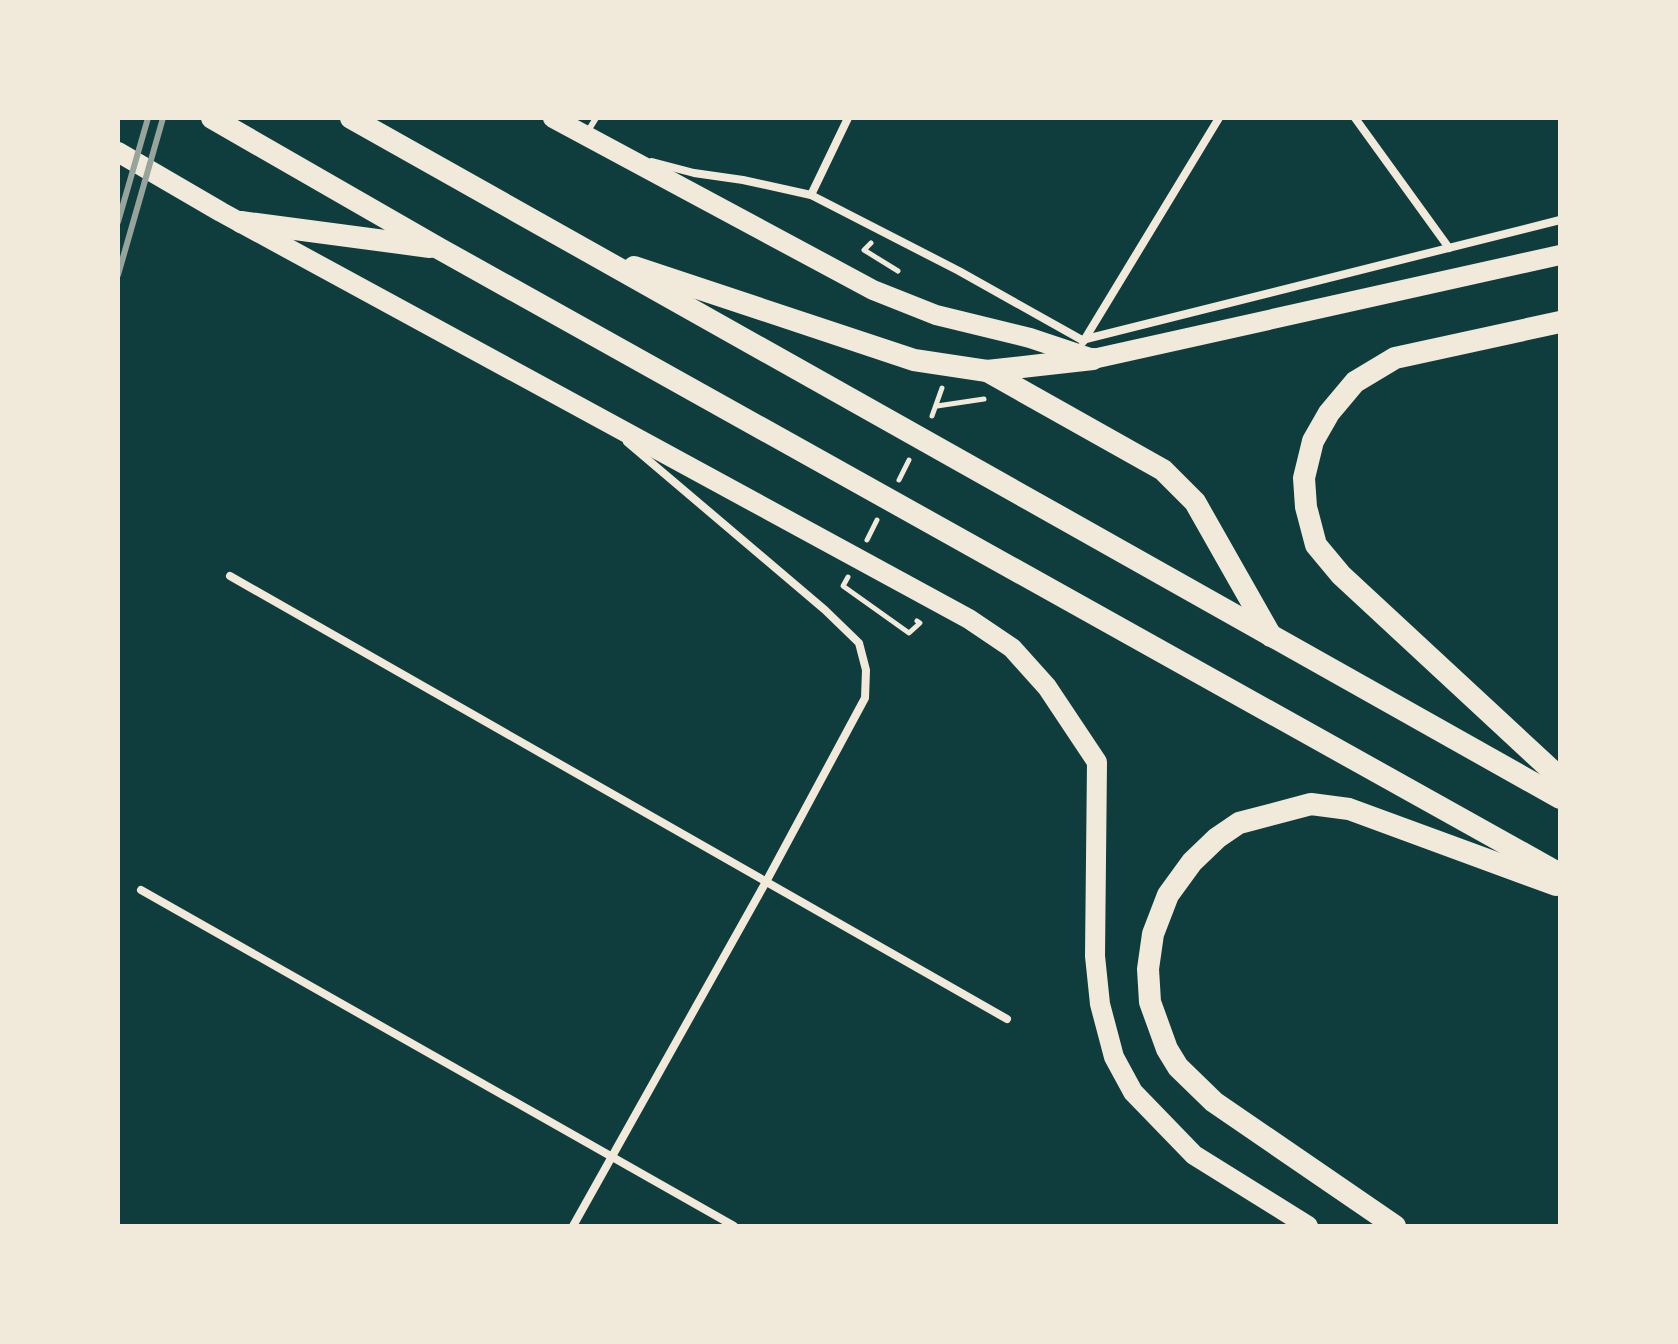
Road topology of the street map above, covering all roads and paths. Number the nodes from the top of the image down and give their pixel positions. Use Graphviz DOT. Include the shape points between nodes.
graph roads {
  1 [pos="212,118"];
  2 [pos="351,118"];
  3 [pos="553,118"];
  4 [pos="848,118"];
  5 [pos="1219,118"];
  6 [pos="1355,118"];
  7 [pos="591,126"];
  8 [pos="118,152"];
  9 [pos="620,153"];
  10 [pos="811,195"];
  11 [pos="231,217"];
  12 [pos="1560,220"];
  13 [pos="1449,248"];
  14 [pos="440,249"];
  15 [pos="583,250"];
  16 [pos="1560,255"];
  17 [pos="1560,322"];
  18 [pos="1087,350"];
  19 [pos="987,371"];
  20 [pos="998,397"];
  21 [pos="937,406"];
  22 [pos="596,416"];
  23 [pos="873,567"];
  24 [pos="230,576"];
  25 [pos="825,610"];
  26 [pos="1272,637"];
  27 [pos="1560,778"];
  28 [pos="1560,798"];
  29 [pos="1560,874"];
  30 [pos="767,880"];
  31 [pos="1560,886"];
  32 [pos="141,890"];
  33 [pos="1007,1019"];
  34 [pos="611,1157"];
  35 [pos="573,1226"];
  36 [pos="734,1226"];
  37 [pos="1308,1226"];
  38 [pos="1395,1226"];
  1 -- 14 [label="highway"];
  2 -- 15 [label="highway"];
  3 -- 7 [label="main road"];
  4 -- 10 [label="street"];
  5 -- 18 [label="street"];
  6 -- 13 [label="street"];
  7 -- 9 [label="main road"];
  8 -- 11 [label="main road"];
  9 -- 10 [label="street"];
  9 -- 18 [label="main road" via="873,290 936,315"];
  10 -- 18 [label="street" via="959,271"];
  11 -- 14 [label="highway"];
  11 -- 22 [label="main road"];
  12 -- 13 [label="street"];
  13 -- 18 [label="street"];
  14 -- 29 [label="highway"];
  15 -- 19 [label="highway" via="914,360"];
  15 -- 26 [label="highway"];
  16 -- 18 [label="main road"];
  17 -- 27 [label="highway" via="1395,358 1355,382 1313,441 1304,478 1316,545 1341,575"];
  18 -- 19 [label="highway"];
  19 -- 26 [label="highway" via="1163,470 1195,502"];
  20 -- 21 [label="path"];
  22 -- 23 [label="main road"];
  22 -- 25 [label="street"];
  23 -- 25 [label="path" via="867,581"];
  23 -- 37 [label="main road" via="1012,648 1047,687 1097,762 1095,956 1114,1057 1133,1092 1194,1155"];
  24 -- 30 [label="street"];
  25 -- 30 [label="street" via="859,643 866,670 865,698"];
  26 -- 28 [label="highway"];
  30 -- 33 [label="street"];
  30 -- 34 [label="street"];
  31 -- 38 [label="highway" via="1349,809 1311,804 1239,823 1192,862 1168,895 1153,934 1148,969 1150,1002 1178,1067 1214,1102"];
  32 -- 34 [label="street"];
  34 -- 35 [label="street"];
  34 -- 36 [label="street"];
}
